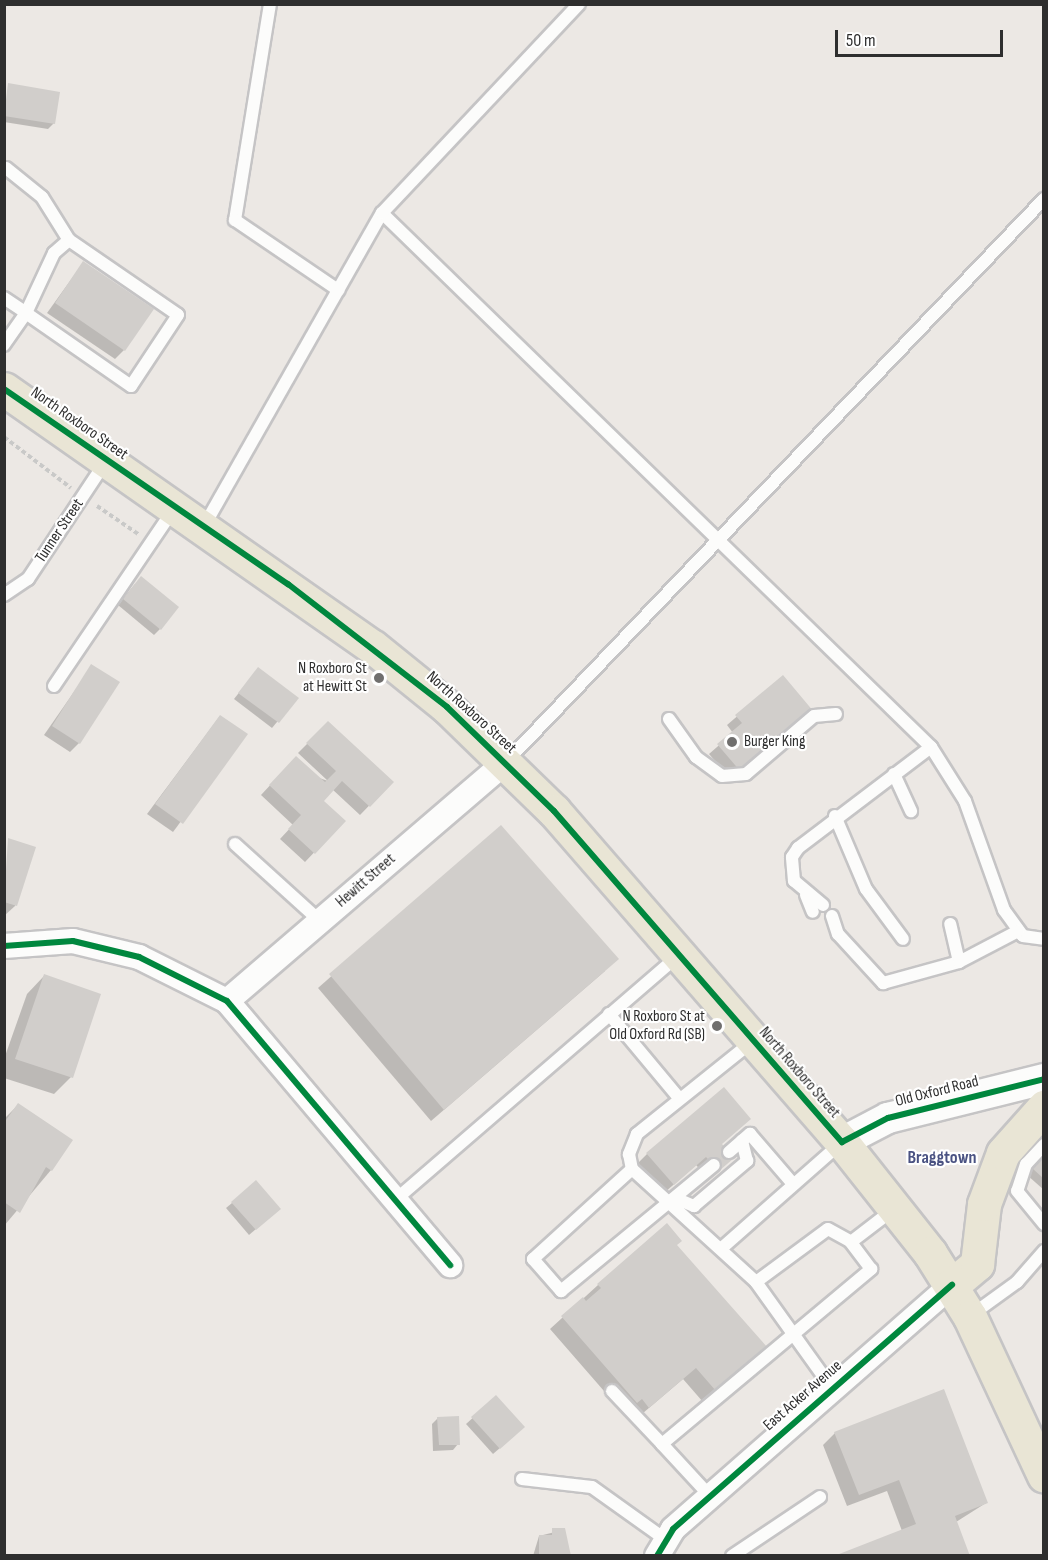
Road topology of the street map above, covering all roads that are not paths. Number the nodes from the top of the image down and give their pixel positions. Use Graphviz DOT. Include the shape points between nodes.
graph roads {
  1 [pos="270,4"];
  2 [pos="579,4"];
  3 [pos="5,169"];
  4 [pos="1044,199"];
  5 [pos="382,213"];
  6 [pos="69,240"];
  7 [pos="338,290"];
  8 [pos="4,298"];
  9 [pos="26,314"];
  10 [pos="4,345"];
  11 [pos="4,389"];
  12 [pos="107,460"];
  13 [pos="175,507"];
  14 [pos="204,526"];
  15 [pos="718,540"];
  16 [pos="4,595"];
  17 [pos="54,686"];
  18 [pos="836,714"];
  19 [pos="669,719"];
  20 [pos="931,747"];
  21 [pos="506,762"];
  22 [pos="894,774"];
  23 [pos="911,811"];
  24 [pos="835,816"];
  25 [pos="235,844"];
  26 [pos="818,908"];
  27 [pos="827,920"];
  28 [pos="320,921"];
  29 [pos="950,924"];
  30 [pos="1018,931"];
  31 [pos="903,939"];
  32 [pos="1044,939"];
  33 [pos="4,946"];
  34 [pos="679,955"];
  35 [pos="959,962"];
  36 [pos="227,1001"];
  37 [pos="609,1014"];
  38 [pos="753,1041"];
  39 [pos="1044,1079"];
  40 [pos="679,1098"];
  41 [pos="1044,1107"];
  42 [pos="742,1141"];
  43 [pos="842,1142"];
  44 [pos="1044,1145"];
  45 [pos="729,1152"];
  46 [pos="714,1165"];
  47 [pos="632,1169"];
  48 [pos="793,1184"];
  49 [pos="394,1201"];
  50 [pos="671,1202"];
  51 [pos="895,1208"];
  52 [pos="1044,1224"];
  53 [pos="851,1242"];
  54 [pos="723,1247"];
  55 [pos="1044,1251"];
  56 [pos="450,1265"];
  57 [pos="756,1282"];
  58 [pos="951,1285"];
  59 [pos="969,1317"];
  60 [pos="795,1337"];
  61 [pos="832,1388"];
  62 [pos="612,1391"];
  63 [pos="1034,1435"];
  64 [pos="662,1444"];
  65 [pos="1044,1476"];
  66 [pos="522,1479"];
  67 [pos="710,1496"];
  68 [pos="820,1497"];
  69 [pos="665,1541"];
  70 [pos="732,1556"];
  1 -- 7 [label="lane" via="236,220"];
  2 -- 5 [label="lane"];
  3 -- 6 [label="lane" via="42,197"];
  4 -- 15 [label="lane"];
  5 -- 7 [label="lane"];
  5 -- 15 [label="lane"];
  6 -- 9 [label="lane" via="54,253"];
  6 -- 9 [label="lane" via="178,315 131,386"];
  7 -- 14 [label="lane"];
  8 -- 9 [label="lane"];
  9 -- 10 [label="lane"];
  11 -- 12 [label="main road, North Roxboro Street"];
  12 -- 13 [label="main road, North Roxboro Street"];
  12 -- 16 [label="lane, Tunner Street" via="28,579"];
  13 -- 14 [label="main road, North Roxboro Street"];
  13 -- 17 [label="lane"];
  14 -- 21 [label="main road, North Roxboro Street" via="387,658"];
  15 -- 20 [label="lane"];
  15 -- 21 [label="lane"];
  18 -- 19 [label="lane" via="814,716 746,774 722,776 696,756"];
  20 -- 22 [label="lane"];
  20 -- 30 [label="lane" via="965,801 1004,910"];
  21 -- 28 [label="street, Hewitt Street"];
  21 -- 34 [label="main road, North Roxboro Street"];
  22 -- 23 [label="lane"];
  22 -- 24 [label="lane"];
  24 -- 26 [label="lane" via="792,857 794,881"];
  24 -- 31 [label="lane" via="866,890"];
  25 -- 28 [label="lane"];
  27 -- 35 [label="lane" via="883,983"];
  28 -- 36 [label="street, Hewitt Street"];
  29 -- 35 [label="lane"];
  30 -- 32 [label="lane"];
  30 -- 35 [label="lane"];
  33 -- 36 [label="street" via="73,941 139,957"];
  34 -- 37 [label="lane"];
  34 -- 38 [label="main road, North Roxboro Street"];
  36 -- 49 [label="street"];
  37 -- 40 [label="lane"];
  37 -- 49 [label="lane"];
  38 -- 40 [label="lane"];
  38 -- 43 [label="main road, North Roxboro Street"];
  39 -- 43 [label="street, Old Oxford Road" via="888,1118"];
  40 -- 47 [label="lane" via="637,1134 629,1154"];
  41 -- 58 [label="main road" via="1003,1153 984,1204 977,1264"];
  42 -- 45 [label="lane"];
  42 -- 48 [label="lane" via="750,1134"];
  42 -- 50 [label="lane" via="747,1161 694,1206"];
  43 -- 48 [label="lane"];
  43 -- 51 [label="main road, North Roxboro Street"];
  44 -- 52 [label="lane" via="1026,1164 1017,1191"];
  46 -- 50 [label="lane"];
  47 -- 50 [label="lane"];
  47 -- 50 [label="lane" via="533,1259 561,1291"];
  48 -- 54 [label="lane"];
  49 -- 56 [label="street"];
  50 -- 54 [label="lane"];
  51 -- 53 [label="lane"];
  51 -- 58 [label="main road, North Roxboro Street"];
  53 -- 57 [label="lane" via="828,1229"];
  53 -- 60 [label="lane" via="871,1269"];
  54 -- 57 [label="lane"];
  55 -- 59 [label="lane" via="1017,1282"];
  57 -- 60 [label="lane"];
  58 -- 59 [label="main road, North Roxboro Street"];
  58 -- 61 [label="street, East Acker Avenue"];
  59 -- 63 [label="main road, North Roxboro Street"];
  60 -- 61 [label="lane"];
  60 -- 64 [label="lane"];
  61 -- 67 [label="street, East Acker Avenue"];
  62 -- 64 [label="lane"];
  63 -- 65 [label="main road, North Roxboro Street"];
  64 -- 67 [label="lane"];
  66 -- 69 [label="lane" via="592,1487"];
  67 -- 69 [label="street, East Acker Avenue"];
  68 -- 70 [label="lane"];
}
